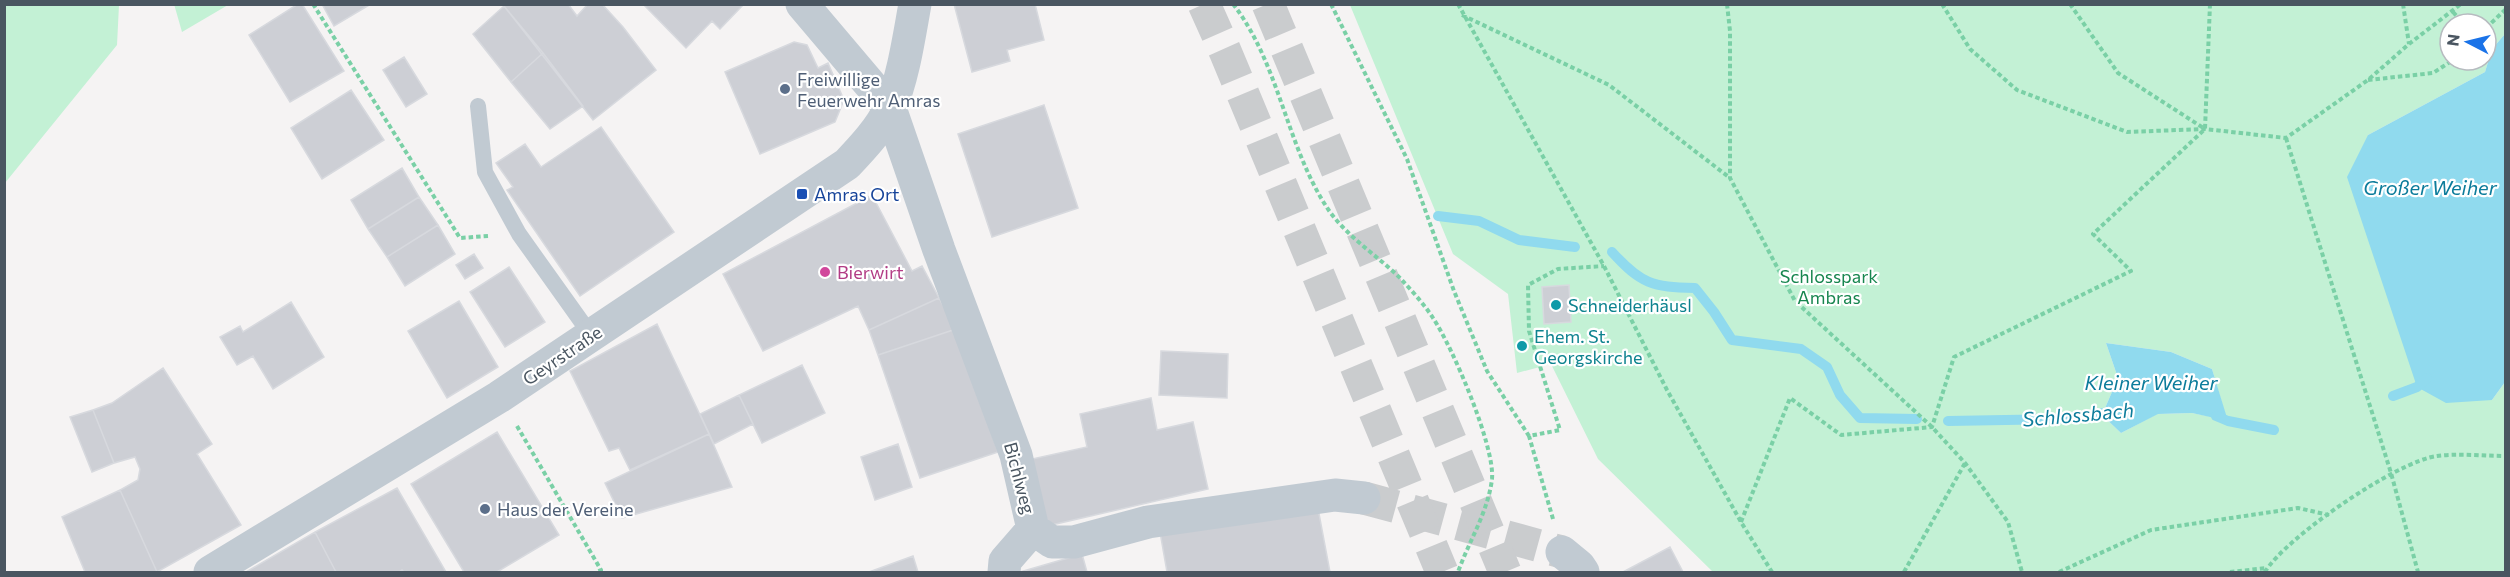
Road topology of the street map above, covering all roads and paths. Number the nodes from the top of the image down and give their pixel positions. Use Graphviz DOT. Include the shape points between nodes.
graph roads {
  1 [pos="313,4"];
  2 [pos="802,4"];
  3 [pos="915,4"];
  4 [pos="1233,4"];
  5 [pos="1331,4"];
  6 [pos="1458,4"];
  7 [pos="1727,4"];
  8 [pos="1942,4"];
  9 [pos="2070,4"];
  10 [pos="2210,4"];
  11 [pos="2403,4"];
  12 [pos="2461,4"];
  13 [pos="2453,12"];
  14 [pos="1462,15"];
  15 [pos="2438,23"];
  16 [pos="2409,44"];
  17 [pos="2438,70"];
  18 [pos="2368,80"];
  19 [pos="478,106"];
  20 [pos="890,108"];
  21 [pos="2205,129"];
  22 [pos="2286,138"];
  23 [pos="1730,178"];
  24 [pos="519,234"];
  25 [pos="1604,266"];
  26 [pos="591,335"];
  27 [pos="499,397"];
  28 [pos="1932,427"];
  29 [pos="1529,436"];
  30 [pos="2505,456"];
  31 [pos="1965,463"];
  32 [pos="2391,473"];
  33 [pos="1544,488"];
  34 [pos="1364,498"];
  35 [pos="2329,515"];
  36 [pos="1740,522"];
  37 [pos="1033,529"];
  38 [pos="2268,568"];
  39 [pos="210,573"];
  40 [pos="596,573"];
  41 [pos="1004,573"];
  42 [pos="1458,573"];
  43 [pos="1772,573"];
  44 [pos="1904,573"];
  45 [pos="2022,573"];
  46 [pos="2059,573"];
  47 [pos="2230,573"];
  48 [pos="2265,573"];
  49 [pos="2418,573"];
  1 -- 24 [label="path" via="460,238"];
  2 -- 20 [label="street"];
  3 -- 20 [label="street, Geyrstraße"];
  4 -- 42 [label="path" via="1258,44 1306,166 1327,207 1399,278 1433,318 1479,422 1491,458 1491,481 1486,507"];
  5 -- 29 [label="path" via="1407,159 1487,371"];
  6 -- 14 [label="path"];
  7 -- 23 [label="path"];
  8 -- 21 [label="path" via="1970,49 2017,90 2127,132"];
  9 -- 21 [label="path" via="2118,73"];
  10 -- 21 [label="path"];
  11 -- 16 [label="path"];
  12 -- 13 [label="path"];
  14 -- 23 [label="path" via="1609,85"];
  14 -- 25 [label="path"];
  15 -- 16 [label="path"];
  16 -- 18 [label="path"];
  17 -- 18 [label="path"];
  18 -- 22 [label="path"];
  19 -- 24 [label="lane" via="485,172"];
  20 -- 26 [label="street, Geyrstraße" via="871,138 847,164"];
  20 -- 37 [label="street, Bichlweg" via="1016,455"];
  21 -- 22 [label="path"];
  21 -- 28 [label="path" via="2093,234 2131,271 1954,357"];
  22 -- 32 [label="path"];
  23 -- 28 [label="path" via="1795,301"];
  24 -- 26 [label="lane"];
  25 -- 29 [label="path" via="1558,269 1528,285 1529,331 1560,430"];
  25 -- 36 [label="path"];
  26 -- 27 [label="street, Geyrstraße"];
  27 -- 39 [label="street, Geyrstraße"];
  27 -- 40 [label="path" via="601,570"];
  28 -- 31 [label="path"];
  28 -- 36 [label="path" via="1841,435 1790,398"];
  29 -- 33 [label="path"];
  30 -- 32 [label="path" via="2436,456"];
  31 -- 44 [label="path"];
  31 -- 45 [label="path" via="2008,522"];
  32 -- 35 [label="path"];
  32 -- 49 [label="path"];
  34 -- 37 [label="street, Bichlweg" via="1335,495 1159,520 1074,542 1052,542"];
  35 -- 38 [label="path" via="2288,546"];
  35 -- 46 [label="path" via="2298,508 2151,530"];
  36 -- 43 [label="path"];
  37 -- 41 [label="street" via="1005,561"];
  38 -- 47 [label="path"];
  38 -- 48 [label="path"];
}
